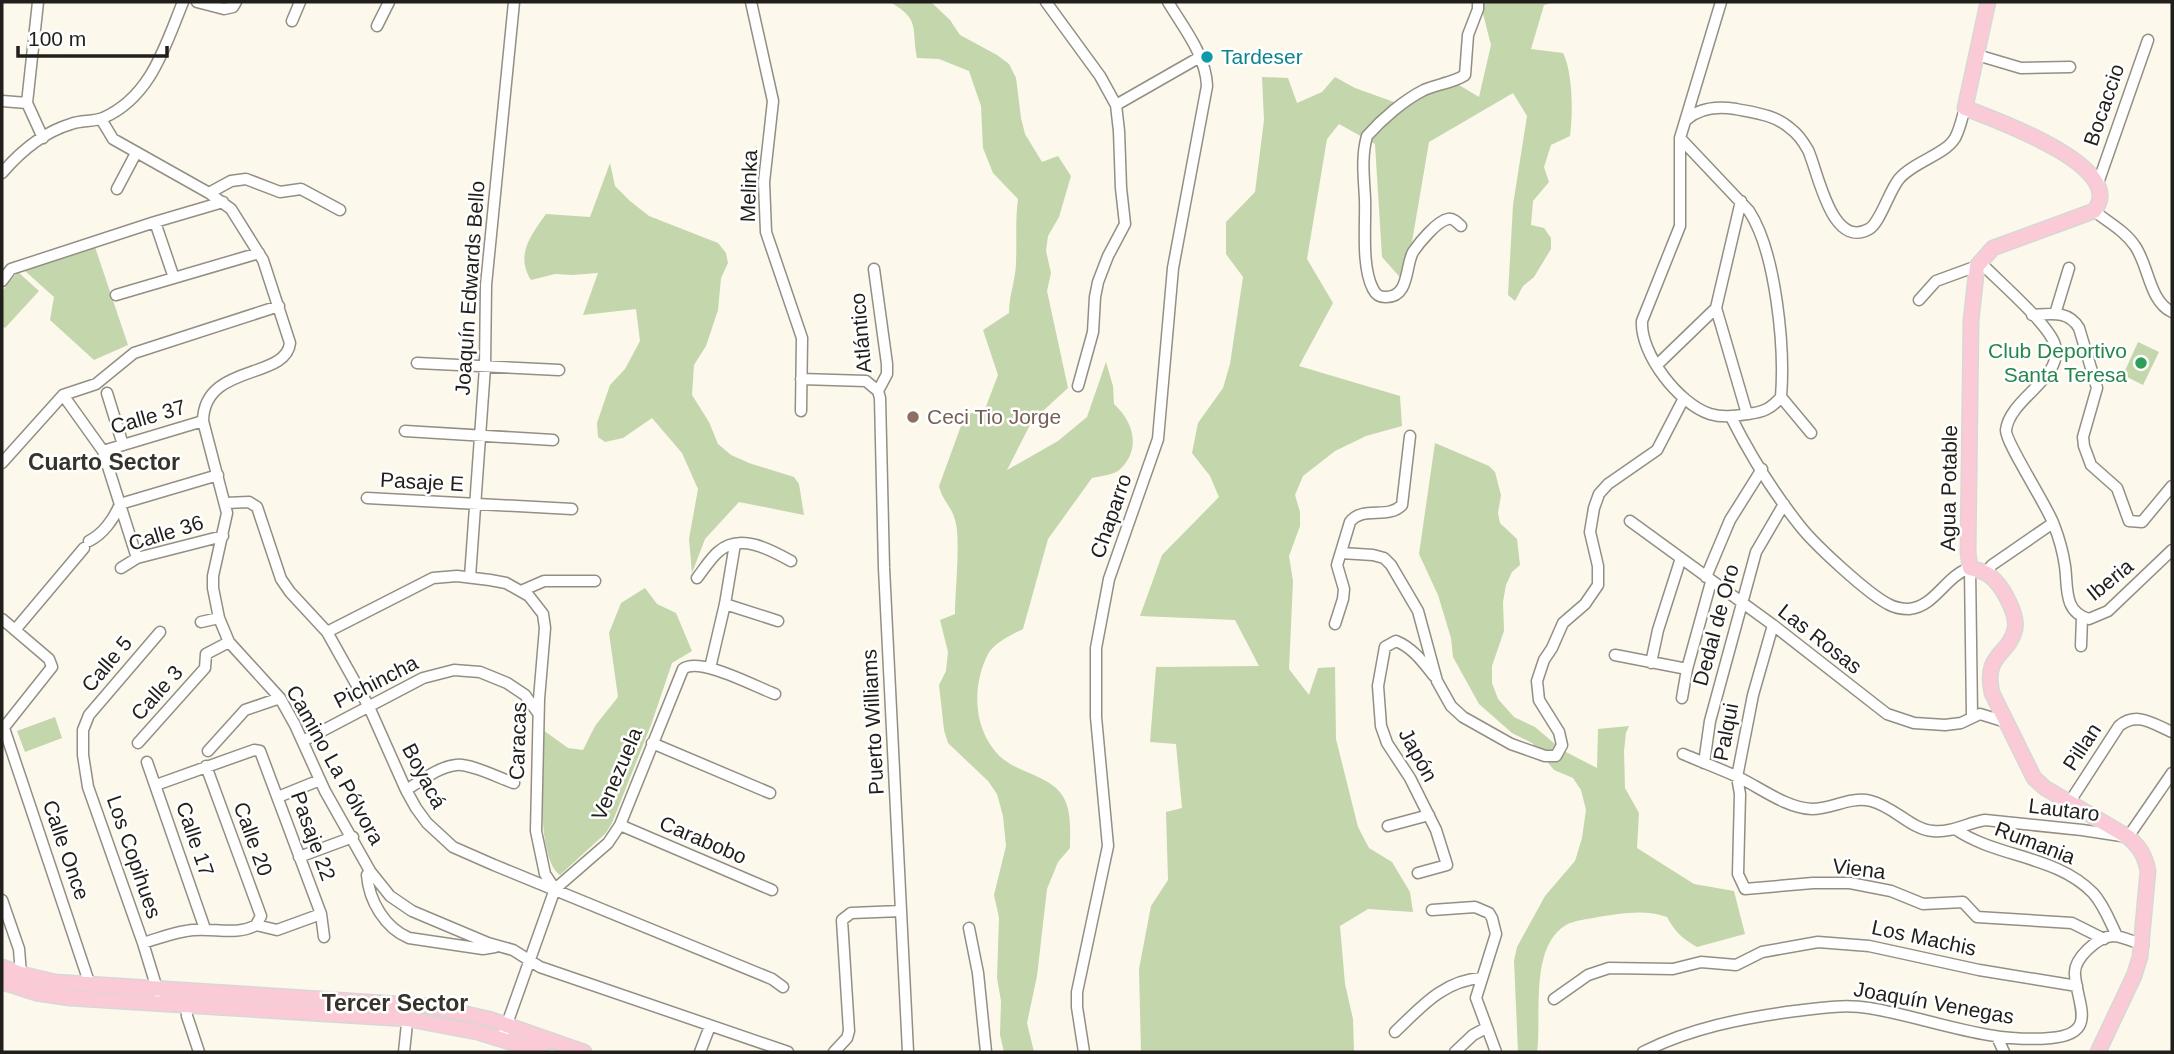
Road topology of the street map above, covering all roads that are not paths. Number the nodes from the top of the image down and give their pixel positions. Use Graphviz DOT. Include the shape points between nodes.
graph roads {
  1 [pos="38,2"];
  2 [pos="183,2"];
  3 [pos="197,2"];
  4 [pos="236,2"];
  5 [pos="300,2"];
  6 [pos="389,2"];
  7 [pos="514,2"];
  8 [pos="751,2"];
  9 [pos="1046,2"];
  10 [pos="1168,2"];
  11 [pos="1478,2"];
  12 [pos="1721,2"];
  13 [pos="1988,2"];
  14 [pos="292,21"];
  15 [pos="377,26"];
  16 [pos="2148,40"];
  17 [pos="1977,55"];
  18 [pos="1200,57"];
  19 [pos="2070,67"];
  20 [pos="2,100"];
  21 [pos="27,103"];
  22 [pos="1116,105"];
  23 [pos="1965,108"];
  24 [pos="101,119"];
  25 [pos="1684,122"];
  26 [pos="43,138"];
  27 [pos="1680,138"];
  28 [pos="136,153"];
  29 [pos="2,173"];
  30 [pos="2098,183"];
  31 [pos="117,189"];
  32 [pos="209,193"];
  33 [pos="1741,201"];
  34 [pos="223,202"];
  35 [pos="340,210"];
  36 [pos="2094,211"];
  37 [pos="155,222"];
  38 [pos="1461,226"];
  39 [pos="259,253"];
  40 [pos="1979,264"];
  41 [pos="2069,268"];
  42 [pos="874,269"];
  43 [pos="174,278"];
  44 [pos="2,281"];
  45 [pos="116,295"];
  46 [pos="1920,300"];
  47 [pos="279,306"];
  48 [pos="1716,308"];
  49 [pos="2171,310"];
  50 [pos="2055,314"];
  51 [pos="2032,315"];
  52 [pos="417,363"];
  53 [pos="1657,365"];
  54 [pos="485,367"];
  55 [pos="559,370"];
  56 [pos="801,379"];
  57 [pos="1078,386"];
  58 [pos="878,391"];
  59 [pos="107,393"];
  60 [pos="63,395"];
  61 [pos="1781,397"];
  62 [pos="1684,398"];
  63 [pos="801,411"];
  64 [pos="1747,414"];
  65 [pos="1731,417"];
  66 [pos="203,421"];
  67 [pos="405,431"];
  68 [pos="1811,433"];
  69 [pos="1410,436"];
  70 [pos="479,437"];
  71 [pos="553,440"];
  72 [pos="122,445"];
  73 [pos="103,451"];
  74 [pos="2,463"];
  75 [pos="1762,469"];
  76 [pos="218,475"];
  77 [pos="2172,486"];
  78 [pos="367,498"];
  79 [pos="226,503"];
  80 [pos="120,504"];
  81 [pos="475,504"];
  82 [pos="1784,504"];
  83 [pos="572,509"];
  84 [pos="1630,521"];
  85 [pos="2053,523"];
  86 [pos="223,536"];
  87 [pos="735,544"];
  88 [pos="2172,550"];
  89 [pos="1341,553"];
  90 [pos="137,558"];
  91 [pos="1681,558"];
  92 [pos="791,561"];
  93 [pos="121,568"];
  94 [pos="1970,568"];
  95 [pos="1986,573"];
  96 [pos="470,577"];
  97 [pos="697,578"];
  98 [pos="595,580"];
  99 [pos="1708,580"];
  100 [pos="525,593"];
  101 [pos="1740,603"];
  102 [pos="725,604"];
  103 [pos="2082,617"];
  104 [pos="219,618"];
  105 [pos="2,619"];
  106 [pos="778,621"];
  107 [pos="201,622"];
  108 [pos="1335,624"];
  109 [pos="1773,625"];
  110 [pos="15,630"];
  111 [pos="160,632"];
  112 [pos="327,632"];
  113 [pos="229,642"];
  114 [pos="2081,646"];
  115 [pos="1615,655"];
  116 [pos="1651,663"];
  117 [pos="710,668"];
  118 [pos="1687,669"];
  119 [pos="1437,681"];
  120 [pos="775,694"];
  121 [pos="280,698"];
  122 [pos="1682,698"];
  123 [pos="369,707"];
  124 [pos="538,713"];
  125 [pos="1972,716"];
  126 [pos="86,722"];
  127 [pos="2006,722"];
  128 [pos="3,729"];
  129 [pos="2172,732"];
  130 [pos="303,741"];
  131 [pos="138,743"];
  132 [pos="652,743"];
  133 [pos="208,751"];
  134 [pos="1684,754"];
  135 [pos="148,761"];
  136 [pos="1704,763"];
  137 [pos="206,766"];
  138 [pos="2172,773"];
  139 [pos="1737,777"];
  140 [pos="320,780"];
  141 [pos="514,783"];
  142 [pos="156,785"];
  143 [pos="406,790"];
  144 [pos="770,793"];
  145 [pos="278,797"];
  146 [pos="2068,803"];
  147 [pos="1429,815"];
  148 [pos="620,825"];
  149 [pos="1388,826"];
  150 [pos="1955,829"];
  151 [pos="353,837"];
  152 [pos="2128,837"];
  153 [pos="299,857"];
  154 [pos="370,871"];
  155 [pos="1418,873"];
  156 [pos="1745,889"];
  157 [pos="555,890"];
  158 [pos="772,890"];
  159 [pos="2,900"];
  160 [pos="1432,910"];
  161 [pos="901,911"];
  162 [pos="321,914"];
  163 [pos="256,925"];
  164 [pos="969,928"];
  165 [pos="205,929"];
  166 [pos="2117,936"];
  167 [pos="324,937"];
  168 [pos="2104,939"];
  169 [pos="143,943"];
  170 [pos="2143,945"];
  171 [pos="501,946"];
  172 [pos="529,962"];
  173 [pos="2,967"];
  174 [pos="21,974"];
  175 [pos="1482,978"];
  176 [pos="2,982"];
  177 [pos="90,985"];
  178 [pos="2077,986"];
  179 [pos="783,987"];
  180 [pos="157,996"];
  181 [pos="1554,999"];
  182 [pos="186,1004"];
  183 [pos="408,1012"];
  184 [pos="710,1026"];
  185 [pos="1486,1028"];
  186 [pos="504,1032"];
  187 [pos="1395,1032"];
  188 [pos="1997,1037"];
  189 [pos="199,1052"];
  190 [pos="404,1052"];
  191 [pos="542,1052"];
  192 [pos="584,1052"];
  193 [pos="700,1052"];
  194 [pos="788,1052"];
  195 [pos="834,1052"];
  196 [pos="908,1052"];
  197 [pos="986,1052"];
  198 [pos="1084,1052"];
  199 [pos="1455,1052"];
  200 [pos="1496,1052"];
  201 [pos="1643,1052"];
  202 [pos="2004,1052"];
  203 [pos="2098,1052"];
  1 -- 21 [label="street"];
  2 -- 24 [label="street" via="154,72 129,99"];
  3 -- 4 [label="street" via="225,9"];
  5 -- 14 [label="street"];
  6 -- 15 [label="street"];
  7 -- 54 [label="street, Joaquín Edwards Bello" via="486,285"];
  8 -- 56 [label="street, Melinka" via="774,101 764,182 766,232 802,338"];
  9 -- 22 [label="street"];
  10 -- 18 [label="street, Chaparro"];
  11 -- 38 [label="street" via="1468,35 1465,75 1412,97 1367,136 1365,230 1374,292 1390,297 1402,290 1412,254 1425,236 1447,219"];
  12 -- 25 [label="street"];
  13 -- 17 [label="main road"];
  16 -- 30 [label="street, Bocaccio"];
  17 -- 19 [label="street" via="2021,68"];
  17 -- 23 [label="main road"];
  18 -- 22 [label="street"];
  18 -- 198 [label="street, Chaparro" via="1207,86 1173,268 1158,439 1109,579 1096,648 1096,717 1108,846 1077,992"];
  20 -- 21 [label="street"];
  21 -- 26 [label="street"];
  22 -- 57 [label="street" via="1125,223 1098,282 1093,332"];
  23 -- 25 [label="street" via="1954,140 1906,172 1890,192 1876,223 1857,232 1847,230 1832,215 1807,150 1782,122 1728,108 1702,110"];
  23 -- 30 [label="main road" via="2050,146 2083,166"];
  24 -- 26 [label="street" via="70,124"];
  24 -- 28 [label="street" via="113,139"];
  25 -- 27 [label="street"];
  26 -- 29 [label="street" via="18,154"];
  27 -- 33 [label="street"];
  27 -- 53 [label="street" via="1680,226 1642,321 1641,331"];
  28 -- 31 [label="street"];
  28 -- 32 [label="street"];
  30 -- 36 [label="main road" via="2099,204"];
  32 -- 34 [label="street"];
  32 -- 35 [label="street" via="230,181 246,179 280,192 301,189"];
  33 -- 48 [label="street"];
  33 -- 61 [label="street" via="1757,223 1776,297"];
  34 -- 37 [label="street"];
  34 -- 39 [label="street"];
  36 -- 40 [label="main road" via="1993,248"];
  36 -- 49 [label="street" via="2129,237 2158,298"];
  37 -- 43 [label="street"];
  37 -- 44 [label="street" via="11,268"];
  39 -- 43 [label="street"];
  39 -- 47 [label="street"];
  40 -- 46 [label="street" via="1936,281"];
  40 -- 51 [label="street, Iberia"];
  40 -- 94 [label="main road, Agua Potable" via="1971,321"];
  41 -- 50 [label="street"];
  42 -- 58 [label="street, Atlántico" via="887,364"];
  43 -- 45 [label="street"];
  47 -- 60 [label="street" via="134,353 96,384"];
  47 -- 66 [label="street" via="289,350 279,360 217,388"];
  48 -- 53 [label="street"];
  48 -- 64 [label="street"];
  50 -- 51 [label="street"];
  50 -- 77 [label="street" via="2074,321 2095,378 2096,394 2083,437 2087,457 2117,488 2129,521 2142,522"];
  51 -- 85 [label="street, Iberia" via="2053,341 2056,358 2015,408 2006,435"];
  52 -- 54 [label="street"];
  53 -- 62 [label="street"];
  54 -- 55 [label="street"];
  54 -- 70 [label="street, Joaquín Edwards Bello"];
  56 -- 58 [label="street" via="866,381"];
  56 -- 63 [label="street, Melinka"];
  58 -- 161 [label="street, Puerto Williams"];
  59 -- 72 [label="street"];
  60 -- 73 [label="street"];
  60 -- 74 [label="street"];
  61 -- 64 [label="street" via="1768,410"];
  61 -- 68 [label="street"];
  62 -- 65 [label="street" via="1709,414"];
  62 -- 119 [label="street" via="1657,450 1608,484 1594,508 1590,532 1598,585 1563,623 1537,681 1539,700 1559,732 1560,751 1545,756 1480,727 1451,706"];
  64 -- 65 [label="street"];
  65 -- 75 [label="street"];
  66 -- 72 [label="street, Calle 37"];
  66 -- 76 [label="street, Camino La Pólvora"];
  67 -- 70 [label="street"];
  69 -- 89 [label="street" via="1402,505 1397,511 1354,516"];
  70 -- 71 [label="street"];
  70 -- 81 [label="street, Joaquín Edwards Bello"];
  72 -- 73 [label="street, Calle 37"];
  73 -- 80 [label="street"];
  75 -- 82 [label="street"];
  75 -- 99 [label="street" via="1730,520"];
  76 -- 79 [label="street, Camino La Pólvora"];
  76 -- 80 [label="street"];
  78 -- 81 [label="street, Pasaje E"];
  79 -- 86 [label="street, Camino La Pólvora"];
  79 -- 112 [label="street, Boyacá" via="249,502 257,507 281,579"];
  80 -- 90 [label="street"];
  80 -- 110 [label="street" via="115,516"];
  81 -- 83 [label="street, Pasaje E"];
  81 -- 96 [label="street, Joaquín Edwards Bello"];
  82 -- 94 [label="street" via="1817,543 1866,588 1895,607 1921,606"];
  82 -- 101 [label="street, Dedal de Oro" via="1756,552"];
  84 -- 91 [label="street, Las Rosas"];
  85 -- 95 [label="street"];
  85 -- 103 [label="street, Iberia" via="2068,600"];
  86 -- 90 [label="street, Calle 36"];
  86 -- 104 [label="street, Camino La Pólvora" via="213,576"];
  87 -- 92 [label="street" via="766,547"];
  87 -- 97 [label="street" via="718,552"];
  87 -- 102 [label="street"];
  88 -- 103 [label="street, Iberia" via="2108,611 2089,619"];
  89 -- 108 [label="street" via="1337,565 1343,599"];
  89 -- 119 [label="street" via="1373,555 1391,565 1418,611"];
  90 -- 93 [label="street, Calle 36"];
  91 -- 99 [label="street, Las Rosas"];
  91 -- 116 [label="street"];
  94 -- 95 [label="main road"];
  94 -- 125 [label="street, Agua Potable"];
  95 -- 127 [label="main road" via="1997,584 2015,620 2013,633 1990,671 1992,693"];
  96 -- 100 [label="street" via="506,583"];
  96 -- 112 [label="street" via="433,578"];
  98 -- 100 [label="street" via="544,580"];
  99 -- 101 [label="street, Las Rosas"];
  99 -- 118 [label="street"];
  100 -- 124 [label="street, Caracas" via="543,614 545,628"];
  101 -- 109 [label="street, Las Rosas"];
  101 -- 136 [label="street, Dedal de Oro"];
  102 -- 106 [label="street"];
  102 -- 117 [label="street"];
  103 -- 114 [label="street"];
  104 -- 107 [label="street"];
  104 -- 113 [label="street, Camino La Pólvora"];
  105 -- 110 [label="street"];
  109 -- 125 [label="street, Las Rosas" via="1897,719 1954,725"];
  109 -- 139 [label="street, Palqui"];
  110 -- 128 [label="street" via="52,665"];
  111 -- 126 [label="street, Calle 5"];
  112 -- 123 [label="street, Boyacá"];
  113 -- 121 [label="street, Camino La Pólvora"];
  113 -- 131 [label="street, Calle 3" via="206,654 205,668"];
  115 -- 116 [label="street"];
  116 -- 118 [label="street"];
  117 -- 120 [label="street"];
  117 -- 132 [label="street, Venezuela" via="697,664 681,673"];
  118 -- 122 [label="street"];
  119 -- 147 [label="street, Japón" via="1419,656 1402,643 1396,640 1385,648 1378,686 1381,726"];
  121 -- 130 [label="street, Camino La Pólvora"];
  121 -- 133 [label="street" via="245,710"];
  123 -- 124 [label="street, Pichincha" via="423,678 470,669 519,690"];
  123 -- 130 [label="street, Pichincha"];
  123 -- 143 [label="street, Boyacá"];
  124 -- 157 [label="street, Caracas" via="536,831 545,873"];
  125 -- 127 [label="street, Las Rosas" via="1987,715"];
  126 -- 169 [label="street, Los Copihues" via="83,755 88,787"];
  127 -- 146 [label="main road" via="2034,778"];
  128 -- 177 [label="street, Calle Once"];
  129 -- 146 [label="street, Pillan" via="2138,717 2126,720"];
  130 -- 140 [label="street, Camino La Pólvora"];
  132 -- 144 [label="street"];
  132 -- 148 [label="street, Venezuela"];
  134 -- 136 [label="street"];
  135 -- 142 [label="street, Calle 17"];
  136 -- 139 [label="street"];
  137 -- 142 [label="street"];
  137 -- 145 [label="street, Pasaje 22" via="259,750"];
  137 -- 163 [label="street, Calle 20" via="261,916"];
  138 -- 152 [label="street"];
  139 -- 150 [label="street" via="1801,807 1822,808 1862,799 1885,806 1926,830"];
  139 -- 156 [label="street, Palqui" via="1741,794 1738,874"];
  140 -- 145 [label="street"];
  140 -- 151 [label="street, Camino La Pólvora"];
  141 -- 143 [label="street" via="455,765"];
  142 -- 165 [label="street, Calle 17"];
  143 -- 157 [label="street, Boyacá" via="427,823 453,847"];
  145 -- 153 [label="street, Pasaje 22"];
  146 -- 152 [label="main road"];
  147 -- 149 [label="street"];
  147 -- 155 [label="street, Japón" via="1447,865"];
  148 -- 157 [label="street, Venezuela" via="608,843"];
  148 -- 158 [label="street, Carabobo"];
  150 -- 152 [label="street, Lautaro" via="1985,820"];
  150 -- 166 [label="street, Rumania" via="1971,840 2038,861 2078,880 2094,895"];
  151 -- 153 [label="street"];
  151 -- 154 [label="street, Camino La Pólvora"];
  152 -- 170 [label="main road" via="2142,852 2148,871"];
  153 -- 162 [label="street, Pasaje 22"];
  154 -- 171 [label="street, Camino La Pólvora" via="390,895 412,911"];
  154 -- 171 [label="street, Camino La Pólvora" via="368,882 376,905 400,934 483,949"];
  156 -- 168 [label="street, Viena" via="1850,883 1891,891 1923,904 1966,904 1977,917 2072,923"];
  157 -- 172 [label="street, Venezuela"];
  157 -- 179 [label="street, Boyacá"];
  159 -- 174 [label="street" via="19,948"];
  160 -- 175 [label="street" via="1475,907 1489,913 1496,934"];
  161 -- 195 [label="street" via="851,913 842,920 849,1031"];
  161 -- 196 [label="street, Puerto Williams"];
  162 -- 163 [label="street" via="277,930"];
  162 -- 167 [label="street, Pasaje 22"];
  163 -- 165 [label="street" via="246,931"];
  164 -- 197 [label="street"];
  165 -- 169 [label="street"];
  166 -- 168 [label="street, Joaquín Venegas"];
  166 -- 170 [label="street"];
  168 -- 178 [label="street, Joaquín Venegas" via="2077,964"];
  169 -- 180 [label="street, Los Copihues"];
  170 -- 203 [label="main road" via="2134,976"];
  171 -- 172 [label="street, Camino La Pólvora"];
  172 -- 184 [label="street, Camino La Pólvora"];
  172 -- 186 [label="street, Venezuela"];
  173 -- 174 [label="main road"];
  174 -- 177 [label="main road"];
  175 -- 185 [label="street" via="1476,998"];
  175 -- 187 [label="street" via="1441,989"];
  176 -- 180 [label="main road" via="52,996"];
  177 -- 180 [label="main road"];
  178 -- 181 [label="street, Los Machis" via="1837,942 1762,952 1736,965 1701,962 1673,969 1609,968 1588,975"];
  178 -- 188 [label="street, Joaquín Venegas" via="2083,1012 2073,1033 2051,1038"];
  180 -- 182 [label="main road"];
  180 -- 183 [label="main road"];
  182 -- 183 [label="main road"];
  182 -- 189 [label="street"];
  183 -- 186 [label="main road" via="452,1010"];
  183 -- 190 [label="street"];
  184 -- 193 [label="street"];
  184 -- 194 [label="street, Camino La Pólvora"];
  185 -- 199 [label="street"];
  185 -- 200 [label="street"];
  186 -- 191 [label="main road"];
  186 -- 192 [label="main road"];
  188 -- 201 [label="street, Joaquín Venegas" via="1868,1008 1820,1007 1718,1024"];
  188 -- 202 [label="street"];
}
